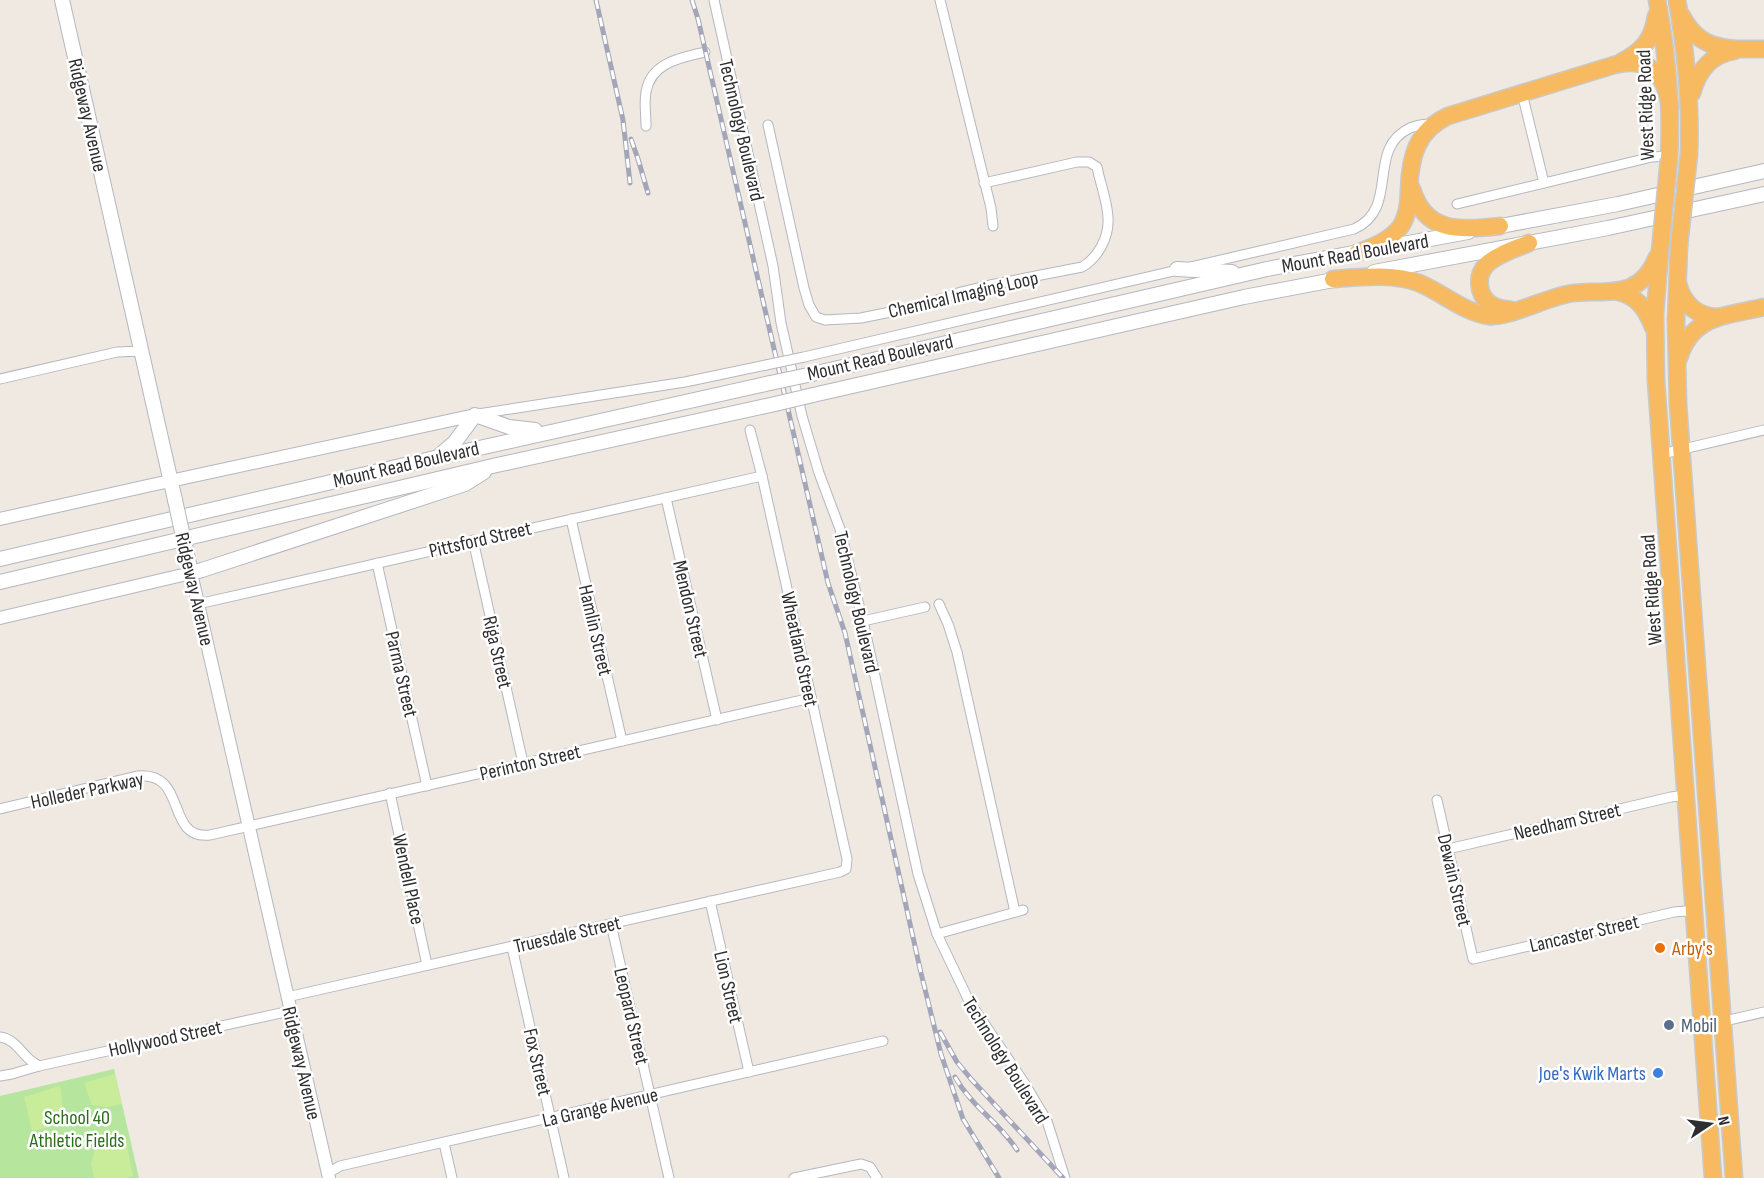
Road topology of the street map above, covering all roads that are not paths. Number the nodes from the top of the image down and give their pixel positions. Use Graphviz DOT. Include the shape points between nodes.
graph roads {
  1 [pos="62,0"];
  2 [pos="714,0"];
  3 [pos="940,0"];
  4 [pos="1657,0"];
  5 [pos="1677,2"];
  6 [pos="1745,49"];
  7 [pos="1764,49"];
  8 [pos="705,52"];
  9 [pos="1614,65"];
  10 [pos="1522,93"];
  11 [pos="1670,108"];
  12 [pos="1690,118"];
  13 [pos="768,125"];
  14 [pos="1433,125"];
  15 [pos="646,126"];
  16 [pos="1669,158"];
  17 [pos="1764,171"];
  18 [pos="1410,173"];
  19 [pos="984,183"];
  20 [pos="1544,183"];
  21 [pos="1764,194"];
  22 [pos="1457,204"];
  23 [pos="993,226"];
  24 [pos="1500,226"];
  25 [pos="1529,243"];
  26 [pos="1660,251"];
  27 [pos="1357,253"];
  28 [pos="1267,268"];
  29 [pos="1177,269"];
  30 [pos="1333,279"];
  31 [pos="1677,280"];
  32 [pos="1614,291"];
  33 [pos="1764,307"];
  34 [pos="1520,308"];
  35 [pos="1723,316"];
  36 [pos="1655,339"];
  37 [pos="142,351"];
  38 [pos="1676,371"];
  39 [pos="0,379"];
  40 [pos="475,415"];
  41 [pos="567,428"];
  42 [pos="750,430"];
  43 [pos="1764,430"];
  44 [pos="1681,449"];
  45 [pos="1662,454"];
  46 [pos="439,457"];
  47 [pos="496,465"];
  48 [pos="762,476"];
  49 [pos="170,481"];
  50 [pos="666,498"];
  51 [pos="0,519"];
  52 [pos="571,519"];
  53 [pos="473,540"];
  54 [pos="0,560"];
  55 [pos="376,563"];
  56 [pos="190,566"];
  57 [pos="0,582"];
  58 [pos="198,604"];
  59 [pos="939,604"];
  60 [pos="925,607"];
  61 [pos="0,618"];
  62 [pos="862,621"];
  63 [pos="811,698"];
  64 [pos="717,720"];
  65 [pos="622,741"];
  66 [pos="523,763"];
  67 [pos="427,786"];
  68 [pos="390,794"];
  69 [pos="1686,795"];
  70 [pos="1437,800"];
  71 [pos="0,809"];
  72 [pos="249,826"];
  73 [pos="1448,849"];
  74 [pos="846,868"];
  75 [pos="710,901"];
  76 [pos="1695,913"];
  77 [pos="611,924"];
  78 [pos="937,934"];
  79 [pos="512,947"];
  80 [pos="1473,959"];
  81 [pos="428,965"];
  82 [pos="287,997"];
  83 [pos="290,1011"];
  84 [pos="1764,1012"];
  85 [pos="1722,1022"];
  86 [pos="1703,1026"];
  87 [pos="0,1037"];
  88 [pos="883,1041"];
  89 [pos="39,1066"];
  90 [pos="748,1072"];
  91 [pos="0,1076"];
  92 [pos="650,1095"];
  93 [pos="550,1118"];
  94 [pos="444,1143"];
  95 [pos="325,1176"];
  96 [pos="452,1178"];
  97 [pos="564,1178"];
  98 [pos="669,1178"];
  99 [pos="794,1178"];
  100 [pos="877,1178"];
  101 [pos="1065,1178"];
  102 [pos="1713,1178"];
  103 [pos="1734,1178"];
  1 -- 37 [label="main road, Ridgeway Avenue"];
  2 -- 62 [label="street, Technology Boulevard" via="802,416 840,529"];
  3 -- 19 [label="street"];
  4 -- 9 [label="highway" via="1648,42"];
  4 -- 11 [label="highway, West Ridge Road"];
  5 -- 6 [label="highway" via="1688,25 1701,39 1721,47"];
  5 -- 12 [label="highway, West Ridge Road"];
  6 -- 7 [label="highway"];
  6 -- 12 [label="highway" via="1720,54 1704,66 1694,87"];
  8 -- 15 [label="street" via="669,61 653,74 646,92"];
  9 -- 10 [label="highway"];
  9 -- 11 [label="highway" via="1639,63 1654,70 1665,85"];
  10 -- 14 [label="highway" via="1453,114"];
  10 -- 20 [label="street"];
  11 -- 16 [label="highway, West Ridge Road"];
  12 -- 31 [label="highway, West Ridge Road, bridge"];
  13 -- 19 [label="street, Chemical Imaging Loop" via="804,288 816,317 825,320 913,308 980,288 1082,267 1096,255 1108,218 1097,167 1077,162"];
  14 -- 18 [label="highway" via="1415,149"];
  14 -- 29 [label="street, Mount Read Boulevard" via="1414,126 1394,140 1385,161 1379,203 1363,224 1343,232"];
  16 -- 20 [label="street" via="1652,157"];
  16 -- 26 [label="highway, West Ridge Road, bridge"];
  17 -- 24 [label="main road, Mount Read Boulevard"];
  18 -- 24 [label="highway" via="1419,206 1436,223 1456,227"];
  18 -- 27 [label="highway" via="1408,209 1401,226 1386,239"];
  19 -- 23 [label="street"];
  20 -- 22 [label="street"];
  21 -- 25 [label="main road, Mount Read Boulevard"];
  24 -- 27 [label="main road, Mount Read Boulevard"];
  25 -- 30 [label="main road, Mount Read Boulevard"];
  25 -- 34 [label="highway" via="1491,261 1480,279 1481,291 1491,304 1504,309"];
  26 -- 32 [label="highway" via="1645,278 1629,288"];
  26 -- 36 [label="highway, West Ridge Road"];
  27 -- 28 [label="main road, Mount Read Boulevard"];
  28 -- 29 [label="main road" via="1221,272"];
  28 -- 41 [label="main road, Mount Read Boulevard, bridge"];
  29 -- 40 [label="street, Mount Read Boulevard, bridge" via="685,382"];
  30 -- 34 [label="highway" via="1404,279 1489,316"];
  30 -- 47 [label="main road, Mount Read Boulevard, bridge"];
  31 -- 35 [label="highway" via="1683,298 1695,312"];
  31 -- 38 [label="highway, West Ridge Road"];
  32 -- 34 [label="highway" via="1567,294"];
  32 -- 36 [label="highway" via="1629,295 1642,305"];
  33 -- 35 [label="highway"];
  35 -- 38 [label="highway" via="1690,334"];
  36 -- 45 [label="highway, West Ridge Road"];
  37 -- 39 [label="street" via="117,352"];
  37 -- 49 [label="main road, Ridgeway Avenue"];
  38 -- 44 [label="highway, West Ridge Road"];
  40 -- 41 [label="main road" via="528,430"];
  40 -- 46 [label="main road"];
  40 -- 49 [label="street, Mount Read Boulevard"];
  41 -- 46 [label="main road, Mount Read Boulevard"];
  42 -- 48 [label="street, Wheatland Street"];
  43 -- 44 [label="street"];
  44 -- 45 [label="street"];
  44 -- 85 [label="highway, West Ridge Road"];
  45 -- 69 [label="highway, West Ridge Road"];
  46 -- 54 [label="main road, Mount Read Boulevard"];
  47 -- 56 [label="main road" via="465,484"];
  47 -- 57 [label="main road, Mount Read Boulevard"];
  48 -- 50 [label="street, Pittsford Street"];
  48 -- 63 [label="street, Wheatland Street"];
  49 -- 51 [label="street, Mount Read Boulevard"];
  49 -- 56 [label="main road, Ridgeway Avenue, bridge"];
  50 -- 52 [label="street, Pittsford Street"];
  50 -- 64 [label="street, Mendon Street"];
  52 -- 53 [label="street, Pittsford Street"];
  52 -- 65 [label="street, Hamlin Street"];
  53 -- 55 [label="street, Pittsford Street"];
  53 -- 66 [label="street, Riga Street"];
  55 -- 58 [label="street, Pittsford Street"];
  55 -- 67 [label="street, Parma Street"];
  56 -- 58 [label="street, Ridgeway Avenue"];
  56 -- 61 [label="street"];
  58 -- 72 [label="street, Ridgeway Avenue"];
  59 -- 78 [label="street" via="957,652 1019,911"];
  60 -- 62 [label="street"];
  62 -- 78 [label="street, Technology Boulevard" via="918,874"];
  63 -- 64 [label="street, Perinton Street"];
  63 -- 74 [label="street, Wheatland Street"];
  64 -- 65 [label="street, Perinton Street"];
  65 -- 66 [label="street, Perinton Street"];
  66 -- 67 [label="street, Perinton Street"];
  67 -- 68 [label="street, Perinton Street"];
  68 -- 72 [label="street, Perinton Street"];
  68 -- 81 [label="street, Wendell Place"];
  69 -- 73 [label="street, Needham Street"];
  69 -- 76 [label="highway, West Ridge Road"];
  70 -- 73 [label="street, Dewain Street"];
  71 -- 72 [label="street, Holleder Parkway" via="145,775 168,787 182,823 191,831 203,835"];
  72 -- 82 [label="street, Ridgeway Avenue"];
  73 -- 80 [label="street, Dewain Street"];
  74 -- 75 [label="street, Truesdale Street"];
  75 -- 77 [label="street, Truesdale Street"];
  75 -- 90 [label="street, Lion Street"];
  76 -- 80 [label="street, Lancaster Street" via="1674,912"];
  76 -- 86 [label="highway, West Ridge Road"];
  77 -- 79 [label="street, Truesdale Street"];
  77 -- 92 [label="street, Leopard Street"];
  78 -- 101 [label="street, Technology Boulevard" via="969,1001 1047,1121"];
  79 -- 81 [label="street, Truesdale Street"];
  79 -- 93 [label="street, Fox Street"];
  81 -- 82 [label="street, Truesdale Street"];
  82 -- 83 [label="street, Ridgeway Avenue"];
  83 -- 89 [label="street, Hollywood Street"];
  83 -- 95 [label="street, Ridgeway Avenue"];
  84 -- 85 [label="street"];
  85 -- 86 [label="street"];
  85 -- 103 [label="highway, West Ridge Road"];
  86 -- 102 [label="highway, West Ridge Road"];
  87 -- 89 [label="street" via="18,1046"];
  88 -- 90 [label="street, La Grange Avenue"];
  89 -- 91 [label="street, Hollywood Street"];
  90 -- 92 [label="street, La Grange Avenue"];
  92 -- 93 [label="street, La Grange Avenue"];
  92 -- 98 [label="street, Leopard Street"];
  93 -- 94 [label="street, La Grange Avenue"];
  93 -- 97 [label="street, Fox Street"];
  94 -- 95 [label="street, La Grange Avenue" via="340,1166"];
  94 -- 96 [label="street"];
  99 -- 100 [label="street" via="861,1164 870,1167"];
}
